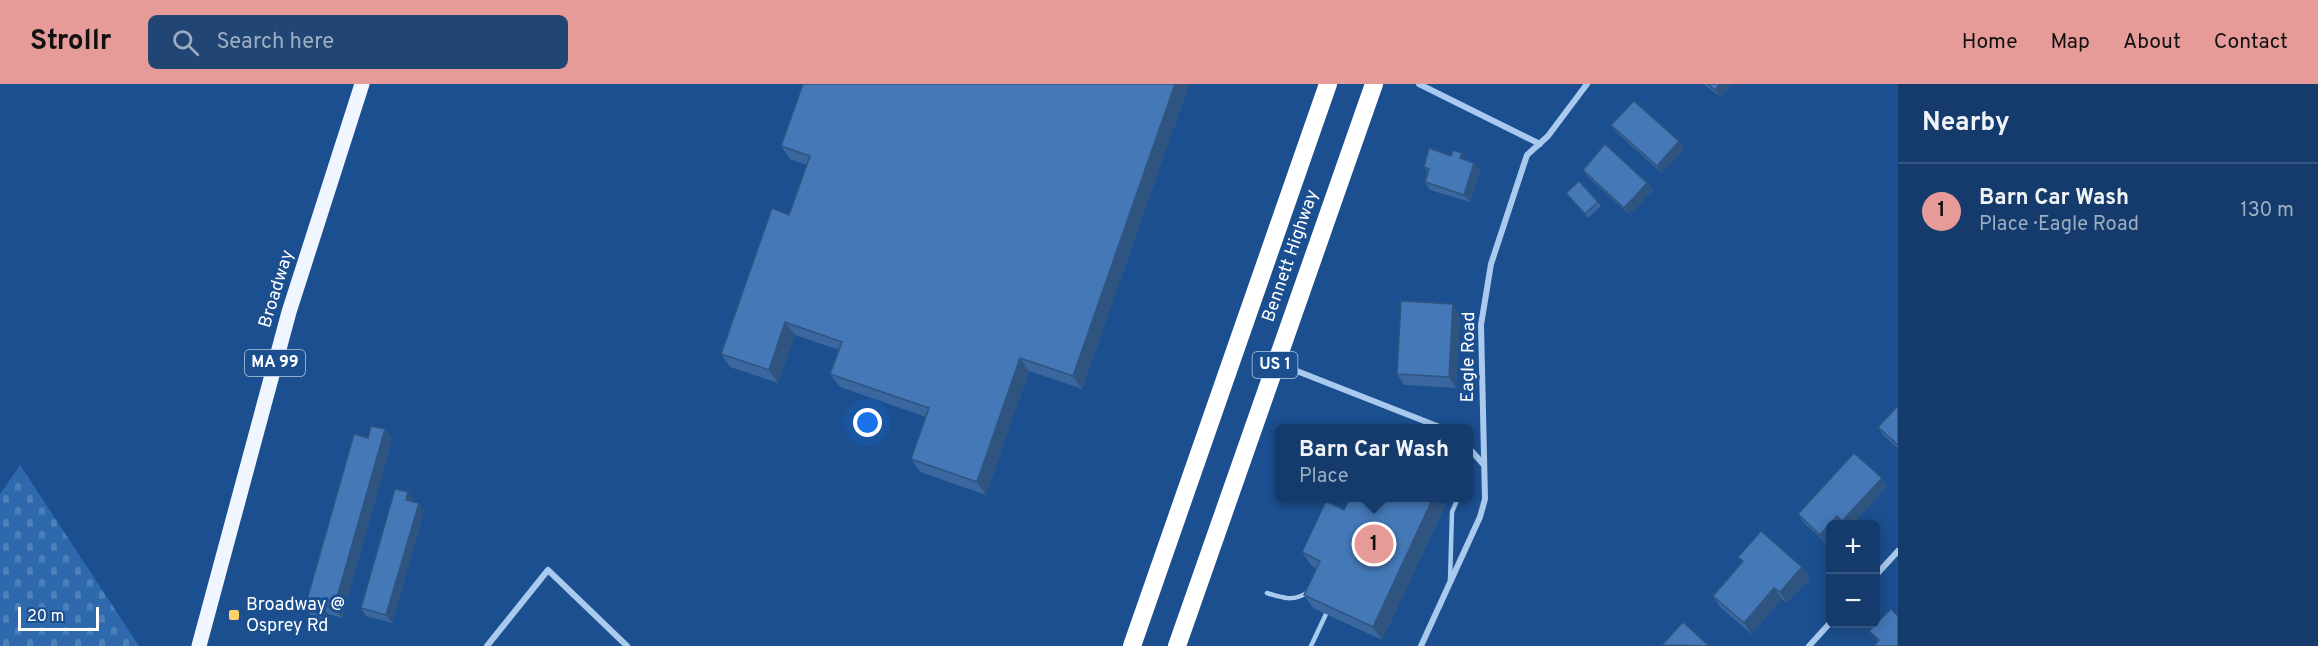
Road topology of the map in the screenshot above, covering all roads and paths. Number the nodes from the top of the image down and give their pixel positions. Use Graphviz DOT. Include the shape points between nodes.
graph roads {
  1 [pos="362,84"];
  2 [pos="1328,84"];
  3 [pos="1374,84"];
  4 [pos="1419,84"];
  5 [pos="1587,84"];
  6 [pos="1540,144"];
  7 [pos="1276,363"];
  8 [pos="1429,424"];
  9 [pos="1473,453"];
  10 [pos="1484,465"];
  11 [pos="1456,502"];
  12 [pos="1898,550"];
  13 [pos="1876,574"];
  14 [pos="1450,583"];
  15 [pos="1312,587"];
  16 [pos="1267,593"];
  17 [pos="1326,614"];
  18 [pos="1826,627"];
  19 [pos="1181,645"];
  20 [pos="199,646"];
  21 [pos="487,646"];
  22 [pos="627,646"];
  23 [pos="1132,646"];
  24 [pos="1311,646"];
  25 [pos="1422,646"];
  26 [pos="1809,646"];
  1 -- 20 [label="main road, Broadway / MA 99" via="286,321"];
  2 -- 23 [label="highway, Bennett Highway / US 1"];
  3 -- 7 [label="highway, Bennett Highway / US 1"];
  4 -- 6 [label="street"];
  5 -- 6 [label="street, Eagle Road"];
  6 -- 10 [label="street, Eagle Road" via="1527,155 1490,274 1481,325"];
  7 -- 8 [label="street"];
  7 -- 19 [label="highway, Bennett Highway / US 1"];
  9 -- 10 [label="street"];
  10 -- 14 [label="street, Eagle Road" via="1485,499 1480,518"];
  11 -- 14 [label="lane" via="1452,512"];
  12 -- 13 [label="street"];
  14 -- 25 [label="street, Eagle Road"];
  15 -- 16 [label="lane" via="1298,598"];
  17 -- 24 [label="lane"];
  18 -- 26 [label="street"];
  21 -- 22 [label="street" via="548,570"];
}
